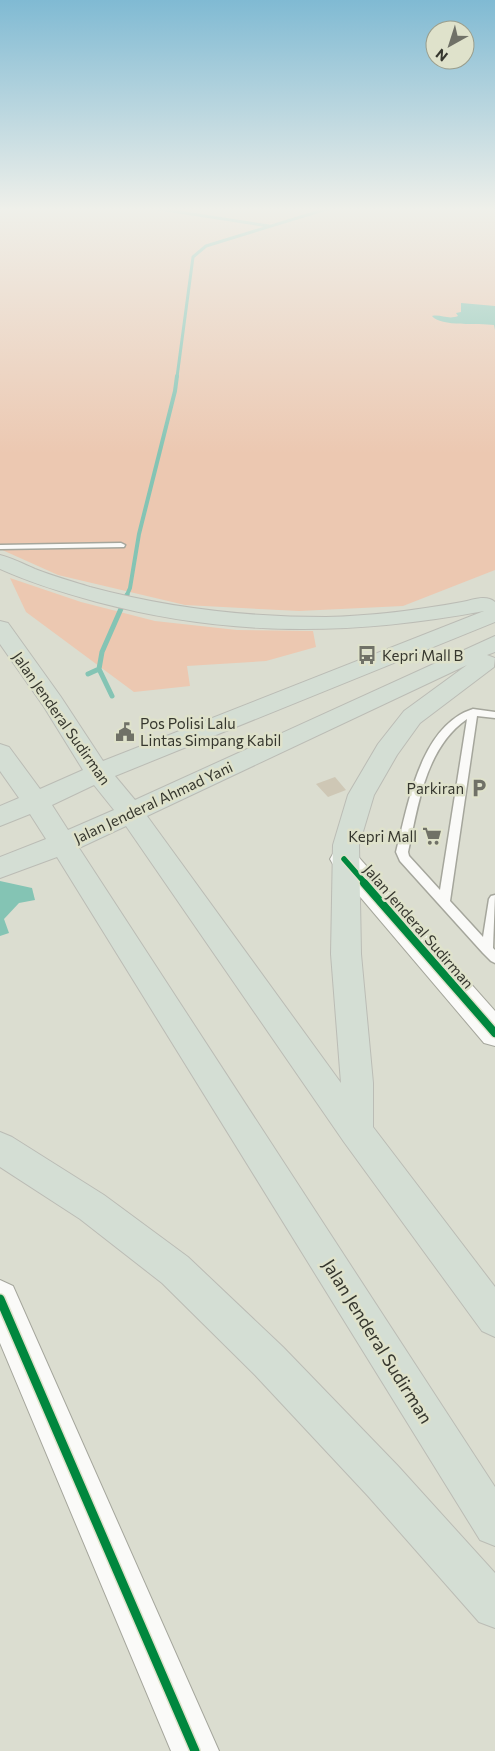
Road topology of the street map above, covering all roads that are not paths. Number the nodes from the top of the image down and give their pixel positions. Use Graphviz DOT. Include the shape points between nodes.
graph roads {
  1 [pos="121,545"];
  2 [pos="5,554"];
  3 [pos="495,602"];
  4 [pos="495,614"];
  5 [pos="0,628"];
  6 [pos="495,643"];
  7 [pos="495,655"];
  8 [pos="473,712"];
  9 [pos="495,715"];
  10 [pos="0,752"];
  11 [pos="98,773"];
  12 [pos="36,802"];
  13 [pos="131,813"];
  14 [pos="0,816"];
  15 [pos="62,844"];
  16 [pos="344,859"];
  17 [pos="0,868"];
  18 [pos="495,900"];
  19 [pos="444,901"];
  20 [pos="491,954"];
  21 [pos="495,1033"];
  22 [pos="356,1131"];
  23 [pos="0,1148"];
  24 [pos="483,1290"];
  25 [pos="0,1299"];
  26 [pos="495,1318"];
  27 [pos="495,1525"];
  28 [pos="495,1606"];
  29 [pos="195,1751"];
  1 -- 2 [label="lane"];
  2 -- 3 [label="highway" via="46,580 94,595 137,607 237,621 283,624 402,617"];
  4 -- 11 [label="highway"];
  5 -- 11 [label="highway, Jalan Jenderal Sudirman"];
  6 -- 13 [label="highway, Jalan Jenderal Ahmad Yani"];
  7 -- 16 [label="highway" via="412,717 387,750 361,795"];
  8 -- 9 [label="lane"];
  8 -- 19 [label="lane"];
  8 -- 19 [label="lane" via="456,722 441,738 423,767 402,852"];
  10 -- 12 [label="highway, Jalan Jenderal Sudirman"];
  11 -- 12 [label="highway"];
  11 -- 13 [label="highway, Jalan Jenderal Sudirman"];
  12 -- 14 [label="highway"];
  12 -- 15 [label="highway, Jalan Jenderal Sudirman"];
  13 -- 15 [label="highway, Jalan Jenderal Ahmad Yani"];
  13 -- 22 [label="highway, Jalan Jenderal Sudirman"];
  15 -- 17 [label="highway, Jalan Jenderal Ahmad Yani"];
  15 -- 27 [label="highway, Jalan Jenderal Sudirman"];
  16 -- 21 [label="street, Jalan Jenderal Sudirman"];
  16 -- 22 [label="highway" via="346,954 357,1083"];
  18 -- 20 [label="lane"];
  19 -- 20 [label="lane"];
  22 -- 24 [label="highway, Jalan Jenderal Sudirman"];
  23 -- 28 [label="highway" via="92,1207 175,1270 383,1481"];
  24 -- 26 [label="highway, Jalan Jenderal Sudirman"];
  25 -- 29 [label="street"];
}
